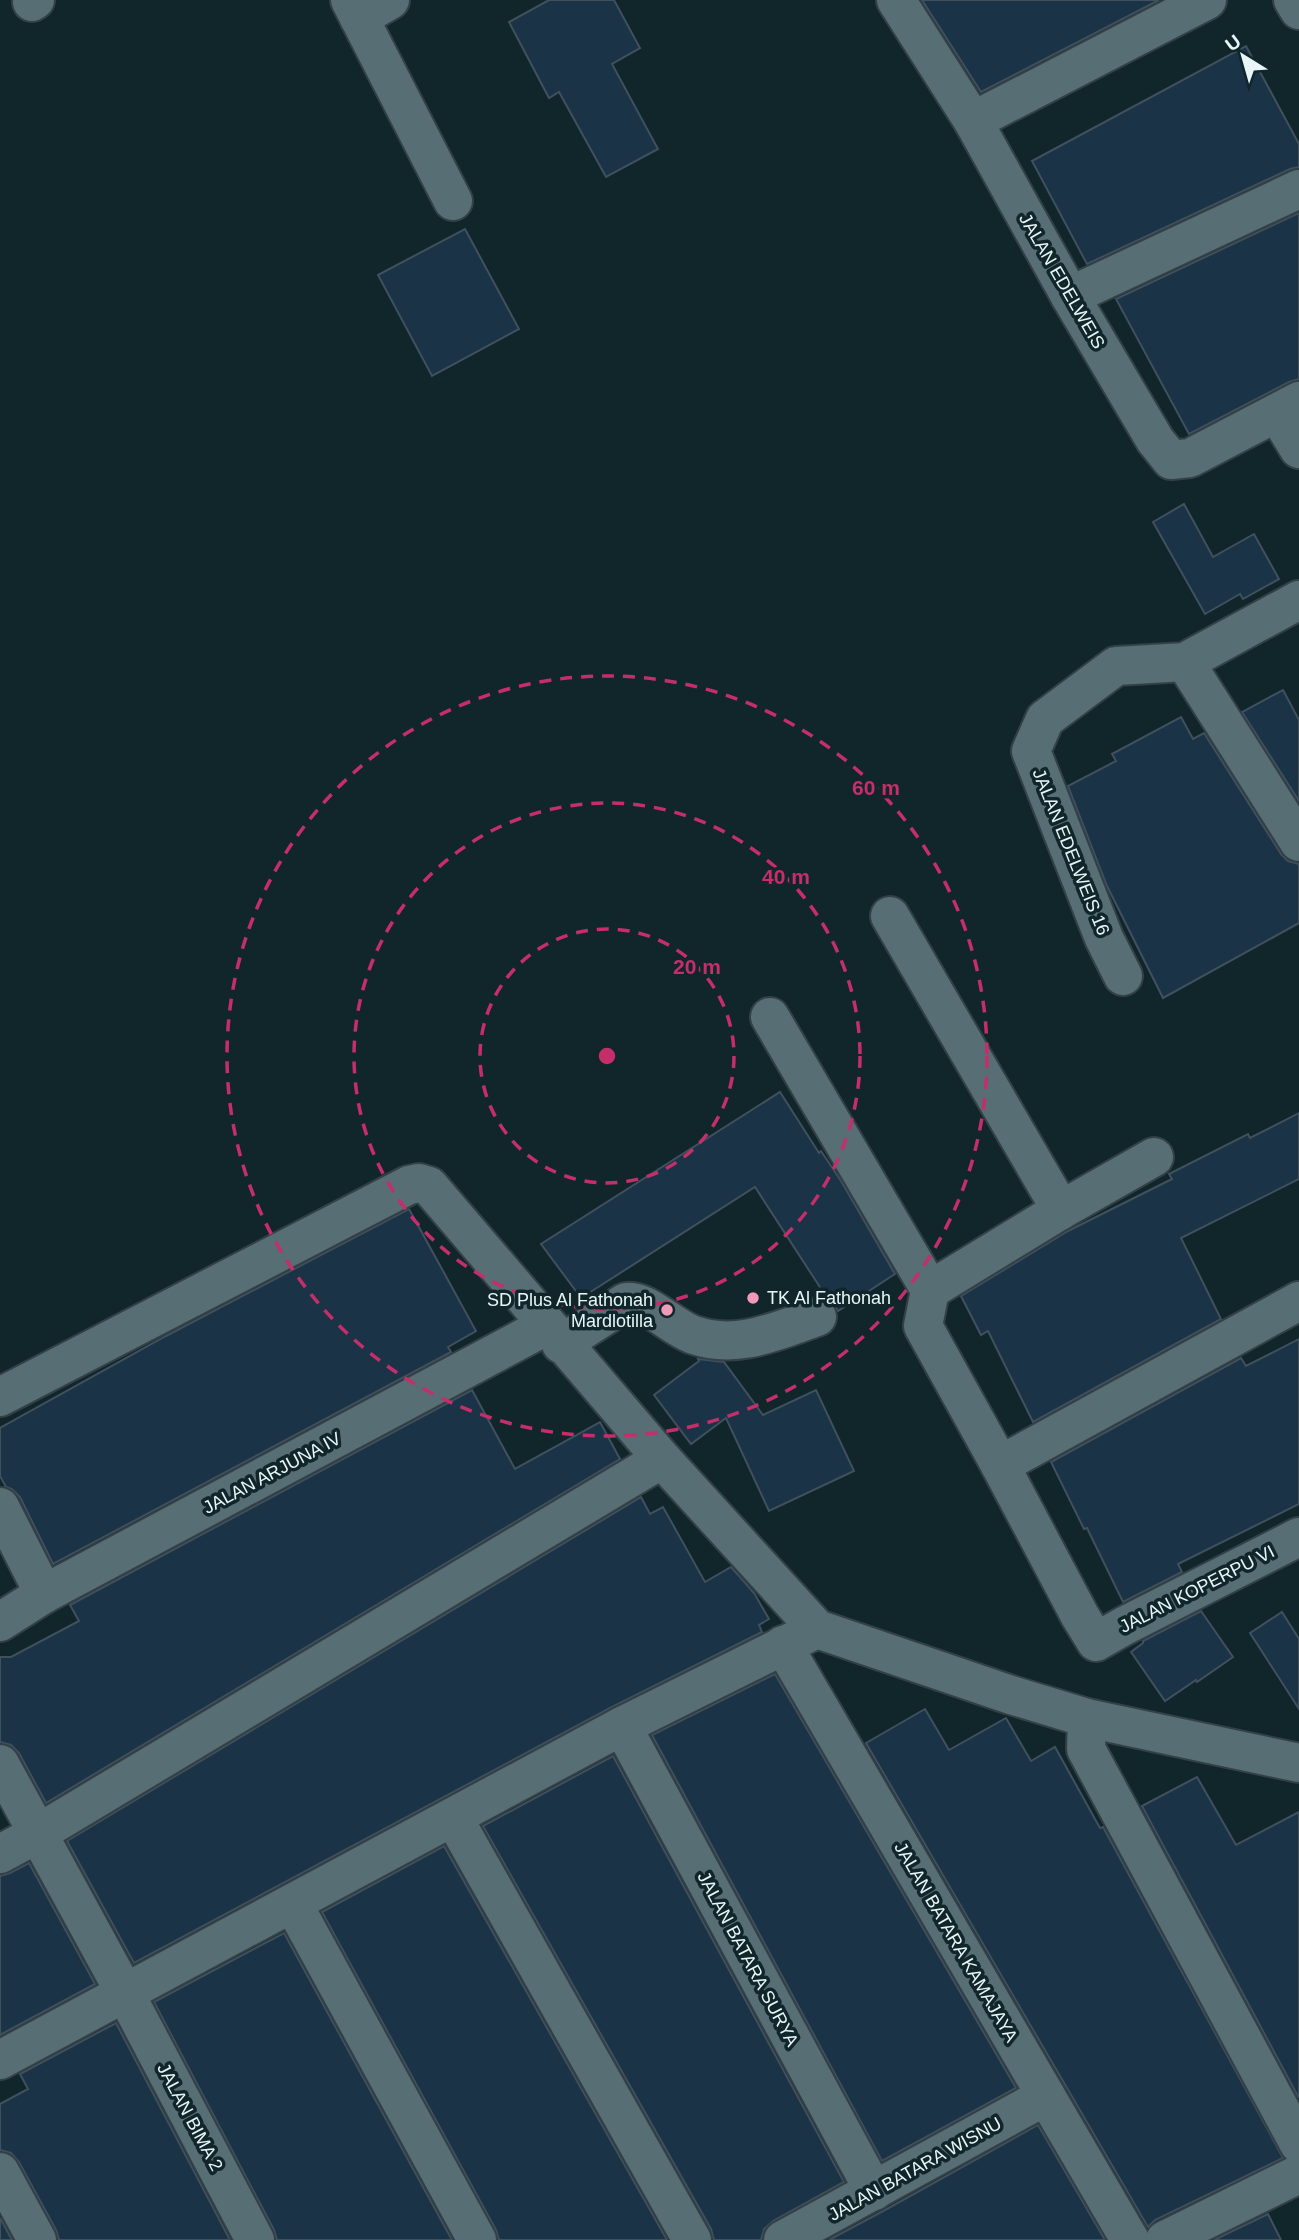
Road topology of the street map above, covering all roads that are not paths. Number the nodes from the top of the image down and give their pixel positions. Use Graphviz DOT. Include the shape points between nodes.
graph roads {
  1 [pos="896,0"];
  2 [pos="1207,0"];
  3 [pos="1293,0"];
  4 [pos="366,6"];
  5 [pos="1299,10"];
  6 [pos="973,121"];
  7 [pos="1299,189"];
  8 [pos="453,201"];
  9 [pos="1070,296"];
  10 [pos="1288,407"];
  11 [pos="1299,449"];
  12 [pos="1299,600"];
  13 [pos="1185,662"];
  14 [pos="1299,842"];
  15 [pos="890,916"];
  16 [pos="1123,976"];
  17 [pos="770,1017"];
  18 [pos="1154,1157"];
  19 [pos="1061,1210"];
  20 [pos="930,1290"];
  21 [pos="1299,1301"];
  22 [pos="817,1317"];
  23 [pos="554,1335"];
  24 [pos="0,1397"];
  25 [pos="662,1459"];
  26 [pos="1000,1465"];
  27 [pos="0,1507"];
  28 [pos="1299,1537"];
  29 [pos="44,1594"];
  30 [pos="0,1622"];
  31 [pos="817,1629"];
  32 [pos="783,1645"];
  33 [pos="1087,1718"];
  34 [pos="622,1726"];
  35 [pos="0,1764"];
  36 [pos="1299,1764"];
  37 [pos="453,1817"];
  38 [pos="37,1834"];
  39 [pos="0,1853"];
  40 [pos="293,1904"];
  41 [pos="125,1993"];
  42 [pos="0,2060"];
  43 [pos="1046,2096"];
  44 [pos="1299,2144"];
  45 [pos="0,2172"];
  46 [pos="1299,2174"];
  47 [pos="874,2191"];
  48 [pos="37,2240"];
  49 [pos="255,2240"];
  50 [pos="477,2240"];
  51 [pos="692,2240"];
  52 [pos="783,2240"];
  53 [pos="1130,2240"];
  54 [pos="1165,2240"];
  1 -- 6 [label="street, JALAN EDELWEIS"];
  2 -- 6 [label="street"];
  3 -- 5 [label="street"];
  4 -- 8 [label="street"];
  6 -- 9 [label="street, JALAN EDELWEIS"];
  7 -- 9 [label="street"];
  9 -- 10 [label="street, JALAN EDELWEIS" via="1171,460 1190,458"];
  10 -- 11 [label="street"];
  12 -- 13 [label="street"];
  13 -- 14 [label="street"];
  13 -- 16 [label="street, JALAN EDELWEIS 16" via="1116,666 1045,719 1031,751 1104,939"];
  15 -- 19 [label="street"];
  17 -- 20 [label="street"];
  18 -- 19 [label="street"];
  19 -- 20 [label="street"];
  20 -- 26 [label="street" via="923,1326"];
  21 -- 26 [label="street"];
  22 -- 23 [label="street, JALAN ARJUNA IV" via="742,1341 717,1340 677,1328 632,1300"];
  23 -- 24 [label="street" via="429,1186 419,1183"];
  23 -- 25 [label="street"];
  23 -- 29 [label="street, JALAN ARJUNA IV"];
  25 -- 31 [label="street"];
  25 -- 38 [label="street"];
  26 -- 28 [label="street, JALAN KOPERPU VI" via="1096,1642"];
  27 -- 29 [label="street"];
  29 -- 30 [label="street, JALAN ARJUNA IV"];
  31 -- 32 [label="street"];
  31 -- 33 [label="street"];
  32 -- 34 [label="street"];
  32 -- 43 [label="street, JALAN BATARA KAMAJAYA"];
  33 -- 36 [label="street"];
  33 -- 44 [label="street" via="1086,1749"];
  34 -- 37 [label="street"];
  34 -- 47 [label="street, JALAN BATARA SURYA"];
  35 -- 38 [label="street, JALAN BIMA 2"];
  37 -- 40 [label="street"];
  37 -- 51 [label="street"];
  38 -- 39 [label="street"];
  38 -- 41 [label="street, JALAN BIMA 2"];
  40 -- 41 [label="street"];
  40 -- 50 [label="street"];
  41 -- 42 [label="street"];
  41 -- 49 [label="street, JALAN BIMA 2"];
  43 -- 47 [label="street, JALAN BATARA WISNU"];
  43 -- 53 [label="street, JALAN BATARA KAMAJAYA"];
  45 -- 48 [label="street"];
  46 -- 54 [label="street"];
  47 -- 52 [label="street, JALAN BATARA WISNU"];
}
